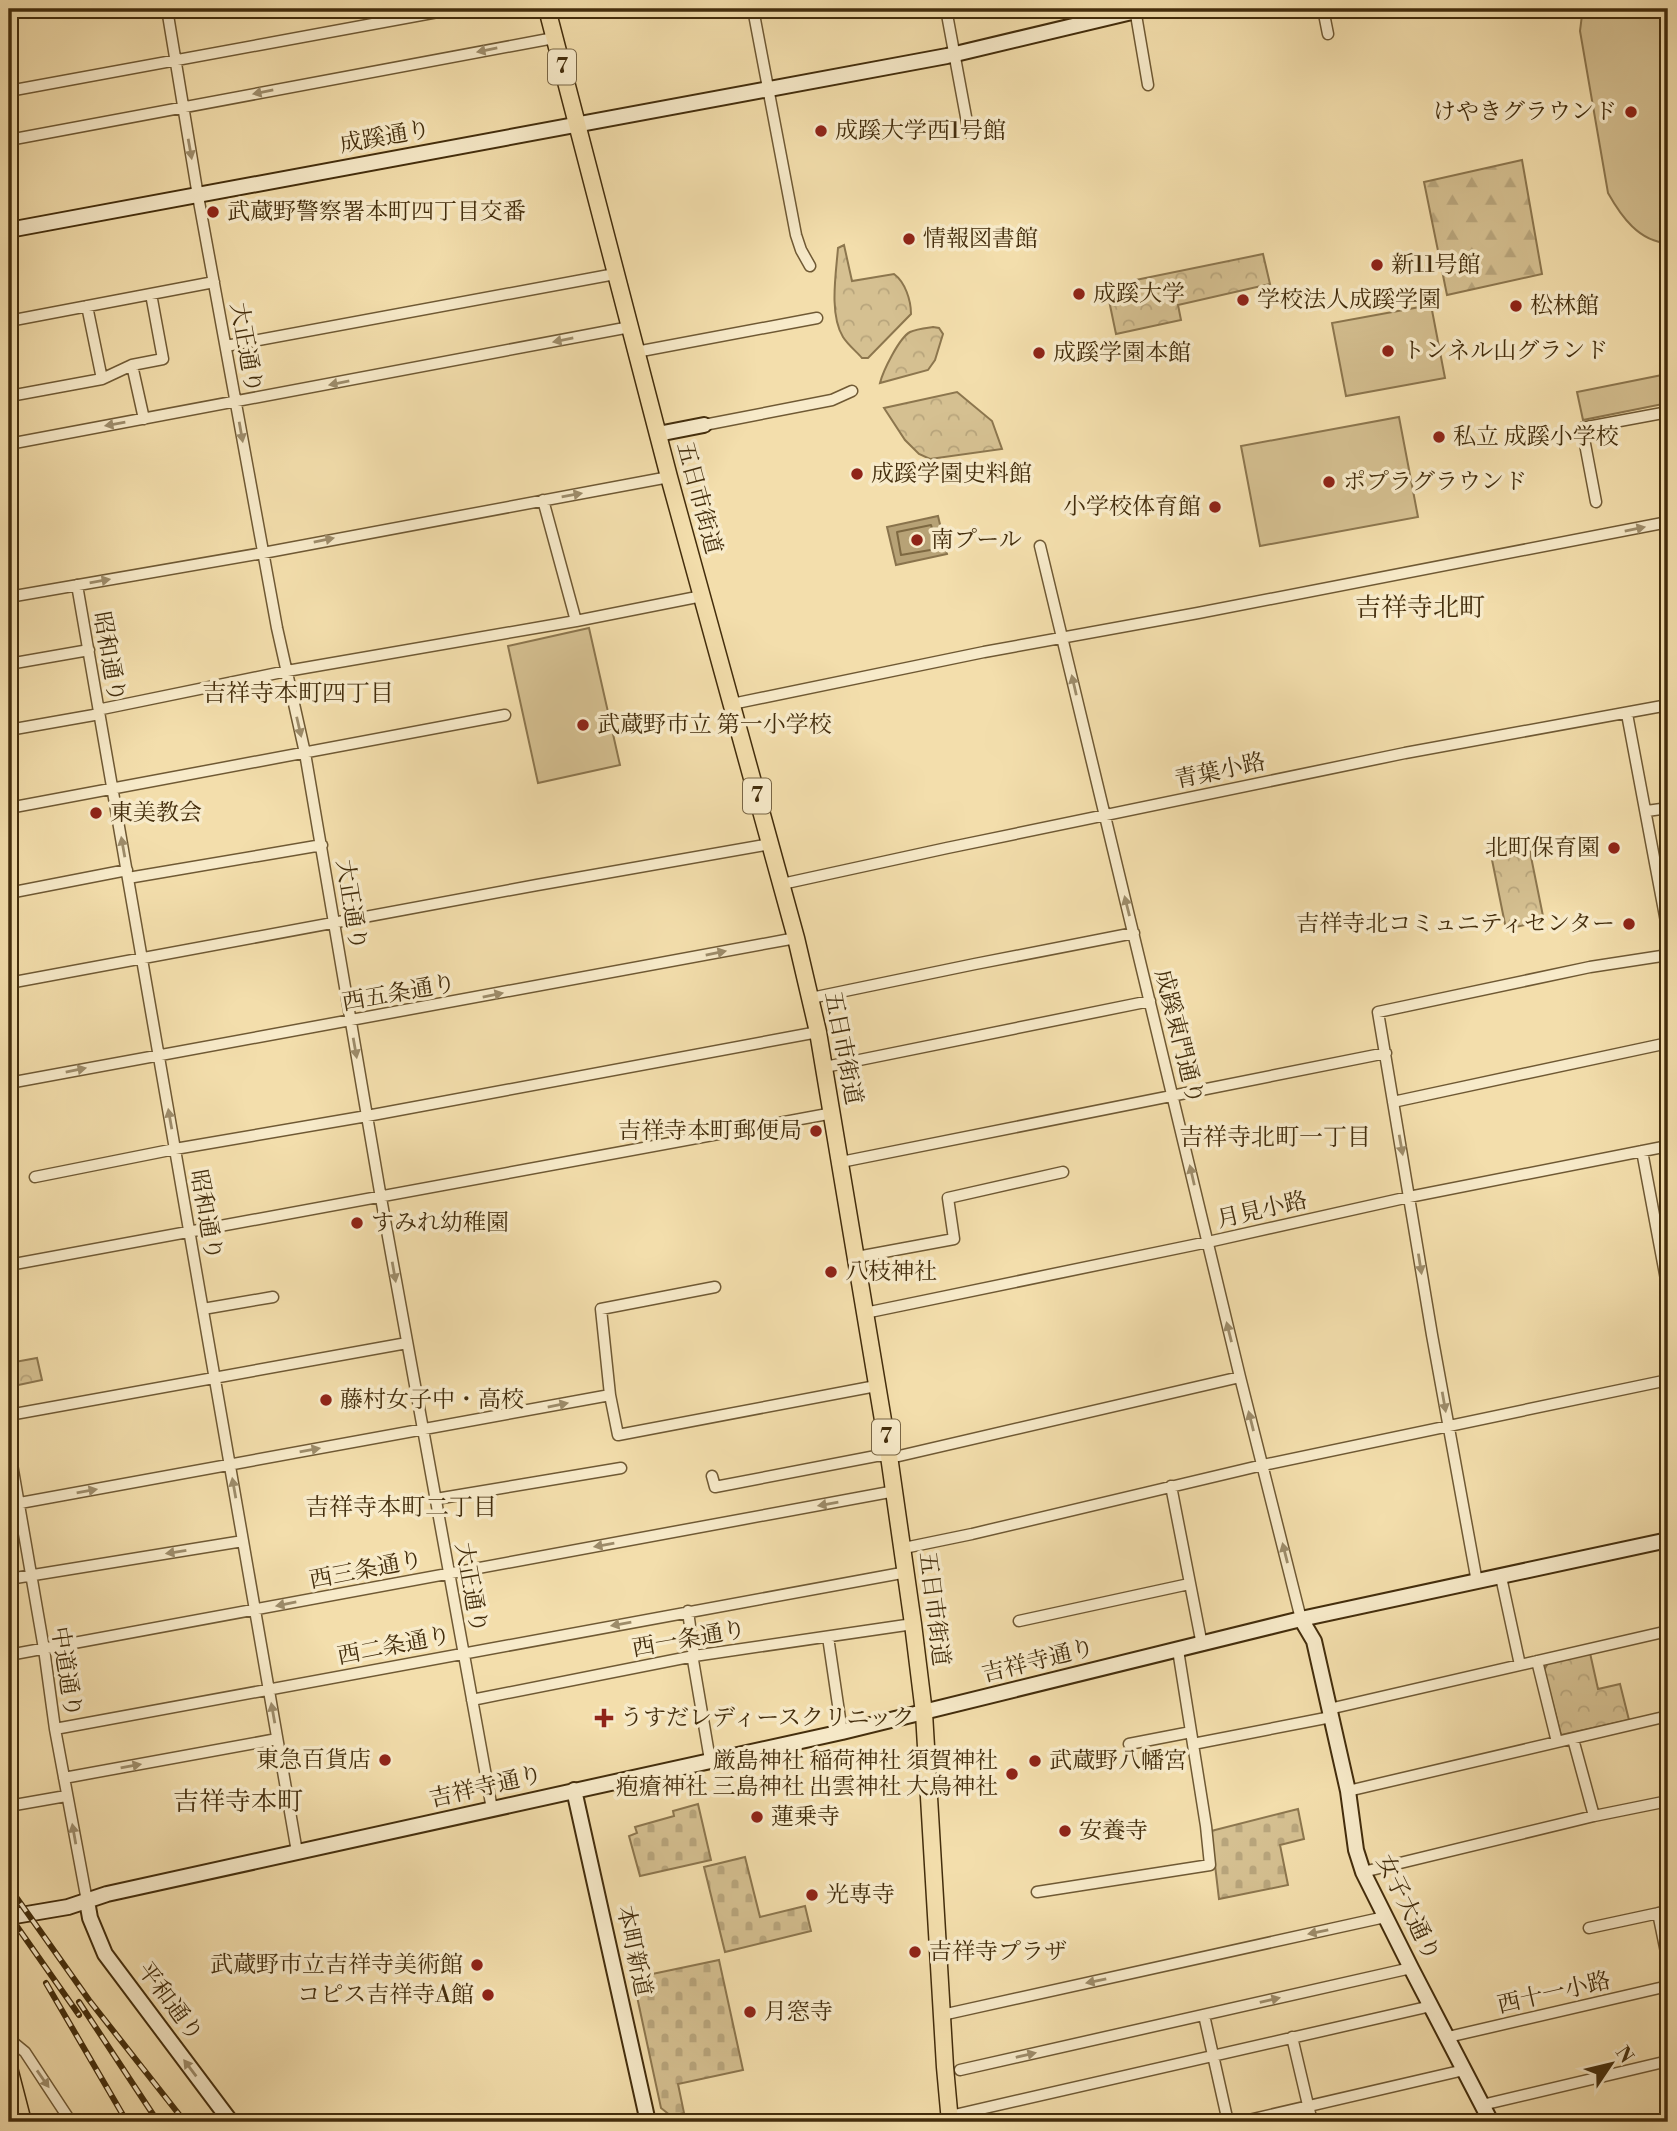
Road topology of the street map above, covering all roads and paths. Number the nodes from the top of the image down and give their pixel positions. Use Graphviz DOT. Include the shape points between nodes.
graph roads {
  1 [pos="167,9"];
  2 [pos="454,9"];
  3 [pos="547,9"];
  4 [pos="754,9"];
  5 [pos="946,9"];
  6 [pos="1322,9"];
  7 [pos="1138,10"];
  8 [pos="1328,34"];
  9 [pos="554,38"];
  10 [pos="955,54"];
  11 [pos="176,60"];
  12 [pos="1147,85"];
  13 [pos="769,88"];
  14 [pos="9,91"];
  15 [pos="183,107"];
  16 [pos="576,126"];
  17 [pos="969,133"];
  18 [pos="9,140"];
  19 [pos="198,196"];
  20 [pos="9,230"];
  21 [pos="810,265"];
  22 [pos="615,274"];
  23 [pos="214,282"];
  24 [pos="151,294"];
  25 [pos="87,306"];
  26 [pos="817,318"];
  27 [pos="9,321"];
  28 [pos="630,327"];
  29 [pos="226,346"];
  30 [pos="636,352"];
  31 [pos="132,365"];
  32 [pos="102,379"];
  33 [pos="852,391"];
  34 [pos="9,395"];
  35 [pos="236,402"];
  36 [pos="1668,412"];
  37 [pos="144,419"];
  38 [pos="704,425"];
  39 [pos="658,434"];
  40 [pos="9,444"];
  41 [pos="669,477"];
  42 [pos="543,500"];
  43 [pos="1596,502"];
  44 [pos="1668,522"];
  45 [pos="1040,546"];
  46 [pos="263,553"];
  47 [pos="77,585"];
  48 [pos="702,596"];
  49 [pos="9,597"];
  50 [pos="576,621"];
  51 [pos="1063,638"];
  52 [pos="89,650"];
  53 [pos="9,664"];
  54 [pos="286,671"];
  55 [pos="732,704"];
  56 [pos="1668,705"];
  57 [pos="99,711"];
  58 [pos="1627,714"];
  59 [pos="505,715"];
  60 [pos="9,730"];
  61 [pos="305,753"];
  62 [pos="113,789"];
  63 [pos="9,808"];
  64 [pos="1668,808"];
  65 [pos="1647,811"];
  66 [pos="1105,814"];
  67 [pos="770,844"];
  68 [pos="322,845"];
  69 [pos="127,874"];
  70 [pos="782,884"];
  71 [pos="9,893"];
  72 [pos="335,923"];
  73 [pos="1668,932"];
  74 [pos="1134,933"];
  75 [pos="796,938"];
  76 [pos="1668,955"];
  77 [pos="142,960"];
  78 [pos="9,983"];
  79 [pos="811,999"];
  80 [pos="1150,1001"];
  81 [pos="351,1021"];
  82 [pos="818,1032"];
  83 [pos="1668,1043"];
  84 [pos="1386,1053"];
  85 [pos="159,1054"];
  86 [pos="825,1067"];
  87 [pos="9,1083"];
  88 [pos="1173,1097"];
  89 [pos="1393,1102"];
  90 [pos="833,1113"];
  91 [pos="367,1116"];
  92 [pos="1668,1146"];
  93 [pos="175,1149"];
  94 [pos="1642,1151"];
  95 [pos="841,1162"];
  96 [pos="1063,1172"];
  97 [pos="35,1177"];
  98 [pos="1409,1197"];
  99 [pos="381,1198"];
  100 [pos="189,1232"];
  101 [pos="1664,1238"];
  102 [pos="1208,1241"];
  103 [pos="857,1257"];
  104 [pos="9,1265"];
  105 [pos="715,1287"];
  106 [pos="1668,1290"];
  107 [pos="273,1297"];
  108 [pos="203,1309"];
  109 [pos="865,1312"];
  110 [pos="407,1343"];
  111 [pos="214,1377"];
  112 [pos="1240,1377"];
  113 [pos="1668,1380"];
  114 [pos="876,1386"];
  115 [pos="610,1395"];
  116 [pos="9,1415"];
  117 [pos="1448,1425"];
  118 [pos="423,1430"];
  119 [pos="9,1447"];
  120 [pos="889,1455"];
  121 [pos="10,1460"];
  122 [pos="230,1465"];
  123 [pos="1263,1465"];
  124 [pos="621,1468"];
  125 [pos="712,1476"];
  126 [pos="1171,1486"];
  127 [pos="895,1491"];
  128 [pos="436,1499"];
  129 [pos="14,1504"];
  130 [pos="1668,1540"];
  131 [pos="243,1541"];
  132 [pos="904,1548"];
  133 [pos="906,1572"];
  134 [pos="449,1574"];
  135 [pos="31,1575"];
  136 [pos="1501,1577"];
  137 [pos="9,1579"];
  138 [pos="1477,1581"];
  139 [pos="1189,1584"];
  140 [pos="255,1610"];
  141 [pos="688,1611"];
  142 [pos="1301,1619"];
  143 [pos="1019,1621"];
  144 [pos="913,1624"];
  145 [pos="1668,1631"];
  146 [pos="828,1637"];
  147 [pos="1202,1644"];
  148 [pos="44,1649"];
  149 [pos="1178,1650"];
  150 [pos="463,1653"];
  151 [pos="9,1655"];
  152 [pos="694,1656"];
  153 [pos="1537,1661"];
  154 [pos="1520,1665"];
  155 [pos="269,1690"];
  156 [pos="472,1700"];
  157 [pos="924,1713"];
  158 [pos="1330,1713"];
  159 [pos="1668,1716"];
  160 [pos="55,1729"];
  161 [pos="842,1732"];
  162 [pos="1191,1732"];
  163 [pos="277,1739"];
  164 [pos="1573,1739"];
  165 [pos="1557,1742"];
  166 [pos="1129,1744"];
  167 [pos="1193,1744"];
  168 [pos="710,1760"];
  169 [pos="64,1778"];
  170 [pos="574,1790"];
  171 [pos="1348,1791"];
  172 [pos="66,1796"];
  173 [pos="1668,1801"];
  174 [pos="9,1806"];
  175 [pos="492,1810"];
  176 [pos="1594,1816"];
  177 [pos="297,1852"];
  178 [pos="1363,1872"];
  179 [pos="1037,1892"];
  180 [pos="86,1901"];
  181 [pos="1663,1912"];
  182 [pos="9,1917"];
  183 [pos="1385,1917"];
  184 [pos="1589,1928"];
  185 [pos="1668,1962"];
  186 [pos="1411,1968"];
  187 [pos="1668,1986"];
  188 [pos="1431,2006"];
  189 [pos="942,2015"];
  190 [pos="1204,2015"];
  191 [pos="1292,2037"];
  192 [pos="1448,2037"];
  193 [pos="9,2044"];
  194 [pos="1214,2057"];
  195 [pos="1668,2061"];
  196 [pos="9,2068"];
  197 [pos="960,2070"];
  198 [pos="1464,2070"];
  199 [pos="1308,2105"];
  200 [pos="1482,2105"];
  201 [pos="18,2119"];
  202 [pos="950,2119"];
  203 [pos="71,2122"];
  204 [pos="231,2122"];
  205 [pos="648,2122"];
  206 [pos="1228,2122"];
  207 [pos="1240,2122"];
  208 [pos="1312,2122"];
  209 [pos="1491,2122"];
  1 -- 11 [label="street, 大正通り"];
  2 -- 11 [label="street"];
  3 -- 9 [label="main road, 五日市街道 / 7"];
  4 -- 13 [label="street"];
  5 -- 10 [label="street"];
  6 -- 8 [label="street"];
  7 -- 10 [label="main road"];
  7 -- 12 [label="street"];
  9 -- 15 [label="street, one-way"];
  9 -- 16 [label="main road, 五日市街道 / 7"];
  10 -- 13 [label="main road, 成蹊通り"];
  10 -- 17 [label="street"];
  11 -- 14 [label="street"];
  11 -- 15 [label="street, 大正通り"];
  13 -- 16 [label="main road, 成蹊通り"];
  13 -- 21 [label="street" via="796,235"];
  15 -- 18 [label="street"];
  15 -- 19 [label="street, 大正通り, one-way"];
  16 -- 19 [label="main road, 成蹊通り"];
  16 -- 22 [label="main road, 五日市街道 / 7"];
  19 -- 20 [label="main road, 成蹊通り"];
  19 -- 23 [label="street, 大正通り"];
  22 -- 28 [label="main road, 五日市街道 / 7"];
  22 -- 29 [label="street"];
  23 -- 24 [label="street"];
  23 -- 29 [label="street, 大正通り"];
  24 -- 25 [label="street"];
  24 -- 31 [label="street" via="163,359"];
  25 -- 27 [label="street"];
  25 -- 32 [label="street"];
  26 -- 30 [label="street"];
  28 -- 30 [label="main road, 五日市街道 / 7"];
  28 -- 35 [label="street, one-way"];
  29 -- 35 [label="street, 大正通り"];
  30 -- 39 [label="main road, 五日市街道 / 7"];
  31 -- 32 [label="street"];
  31 -- 37 [label="street"];
  32 -- 34 [label="street"];
  33 -- 38 [label="street" via="832,400"];
  35 -- 37 [label="street"];
  35 -- 46 [label="street, 大正通り, one-way"];
  36 -- 43 [label="street" via="1582,429"];
  37 -- 40 [label="street, one-way"];
  38 -- 39 [label="main road"];
  39 -- 41 [label="main road, 五日市街道 / 7"];
  42 -- 41 [label="street, one-way"];
  41 -- 48 [label="main road, 五日市街道 / 7"];
  46 -- 42 [label="street, one-way"];
  42 -- 50 [label="street"];
  51 -- 44 [label="street, one-way"];
  45 -- 51 [label="street, 成蹊東門通り"];
  47 -- 46 [label="street, one-way"];
  46 -- 54 [label="street, 大正通り"];
  47 -- 49 [label="street"];
  47 -- 52 [label="street, 昭和通り"];
  48 -- 50 [label="street"];
  48 -- 55 [label="main road, 五日市街道 / 7"];
  50 -- 54 [label="street"];
  51 -- 55 [label="street"];
  66 -- 51 [label="street, 成蹊東門通り, one-way"];
  52 -- 53 [label="street"];
  52 -- 57 [label="street, 昭和通り"];
  54 -- 57 [label="street"];
  54 -- 61 [label="street, 大正通り, one-way"];
  55 -- 67 [label="main road, 五日市街道 / 7"];
  56 -- 58 [label="street, 青葉小路"];
  57 -- 60 [label="street"];
  57 -- 62 [label="street, 昭和通り"];
  58 -- 65 [label="street"];
  58 -- 66 [label="street, 青葉小路"];
  59 -- 61 [label="street"];
  61 -- 62 [label="street"];
  61 -- 68 [label="street, 大正通り"];
  62 -- 63 [label="street"];
  69 -- 62 [label="street, 昭和通り, one-way"];
  64 -- 65 [label="street"];
  65 -- 73 [label="street"];
  66 -- 70 [label="street, 青葉小路"];
  74 -- 66 [label="street, 成蹊東門通り, one-way"];
  67 -- 70 [label="main road, 五日市街道 / 7"];
  67 -- 72 [label="street"];
  68 -- 69 [label="street"];
  68 -- 72 [label="street, 大正通り"];
  69 -- 71 [label="street"];
  69 -- 77 [label="street, 昭和通り"];
  70 -- 75 [label="main road, 五日市街道 / 7"];
  72 -- 77 [label="street"];
  72 -- 81 [label="street, 大正通り"];
  74 -- 79 [label="street"];
  74 -- 80 [label="street, 成蹊東門通り"];
  75 -- 79 [label="main road, 五日市街道 / 7"];
  81 -- 75 [label="street, 西五条通り, one-way"];
  76 -- 84 [label="street" via="1378,1012"];
  77 -- 78 [label="street"];
  77 -- 85 [label="street, 昭和通り"];
  79 -- 82 [label="main road, 五日市街道 / 7"];
  80 -- 86 [label="street"];
  80 -- 88 [label="street, 成蹊東門通り"];
  81 -- 85 [label="street, 西五条通り"];
  81 -- 91 [label="street, 大正通り, one-way"];
  82 -- 86 [label="main road, 五日市街道 / 7"];
  82 -- 91 [label="street"];
  83 -- 89 [label="street"];
  84 -- 88 [label="street"];
  84 -- 89 [label="street"];
  87 -- 85 [label="street, 西五条通り, one-way"];
  93 -- 85 [label="street, 昭和通り, one-way"];
  86 -- 90 [label="main road, 五日市街道 / 7"];
  88 -- 95 [label="street"];
  102 -- 88 [label="street, 成蹊東門通り, one-way"];
  89 -- 98 [label="street, one-way"];
  90 -- 95 [label="main road, 五日市街道 / 7"];
  90 -- 99 [label="street"];
  91 -- 93 [label="street"];
  91 -- 99 [label="street, 大正通り"];
  92 -- 94 [label="street, 月見小路"];
  93 -- 97 [label="street"];
  93 -- 100 [label="street, 昭和通り"];
  94 -- 98 [label="street, 月見小路"];
  94 -- 101 [label="street"];
  95 -- 103 [label="main road, 五日市街道 / 7"];
  96 -- 103 [label="street" via="947,1198 954,1239"];
  98 -- 102 [label="street, 月見小路"];
  98 -- 117 [label="street, one-way"];
  99 -- 100 [label="street"];
  99 -- 110 [label="street, 大正通り, one-way"];
  100 -- 104 [label="street"];
  100 -- 108 [label="street, 昭和通り"];
  101 -- 106 [label="street"];
  102 -- 109 [label="street, 月見小路"];
  112 -- 102 [label="street, 成蹊東門通り, one-way"];
  103 -- 109 [label="main road, 五日市街道 / 7"];
  105 -- 115 [label="street" via="601,1309"];
  107 -- 108 [label="street"];
  108 -- 111 [label="street, 昭和通り"];
  109 -- 114 [label="main road, 五日市街道 / 7"];
  110 -- 111 [label="street"];
  110 -- 118 [label="street, 大正通り"];
  111 -- 116 [label="street"];
  111 -- 122 [label="street, 昭和通り"];
  112 -- 120 [label="street"];
  123 -- 112 [label="street, 成蹊東門通り, one-way"];
  113 -- 117 [label="street"];
  114 -- 115 [label="street" via="618,1436"];
  114 -- 120 [label="main road, 五日市街道 / 7"];
  118 -- 115 [label="street, one-way"];
  117 -- 123 [label="street"];
  117 -- 138 [label="street"];
  122 -- 118 [label="street, one-way"];
  118 -- 128 [label="street, 大正通り"];
  119 -- 121 [label="street, 中道通り"];
  120 -- 125 [label="street" via="715,1487"];
  120 -- 127 [label="main road, 五日市街道 / 7"];
  121 -- 129 [label="street, 中道通り"];
  129 -- 122 [label="street, one-way"];
  131 -- 122 [label="street, 昭和通り, one-way"];
  123 -- 126 [label="street"];
  142 -- 123 [label="street, 成蹊東門通り, one-way"];
  124 -- 128 [label="street"];
  126 -- 132 [label="street"];
  126 -- 139 [label="street"];
  127 -- 132 [label="main road, 五日市街道 / 7"];
  127 -- 134 [label="street, 西三条通り, one-way"];
  128 -- 134 [label="street, 大正通り"];
  129 -- 135 [label="street, 中道通り"];
  130 -- 136 [label="main road, 吉祥寺通り"];
  131 -- 135 [label="street, one-way"];
  131 -- 140 [label="street, 昭和通り"];
  132 -- 133 [label="main road, 五日市街道 / 7"];
  133 -- 141 [label="street, 西二条通り"];
  133 -- 144 [label="main road, 五日市街道 / 7"];
  134 -- 140 [label="street, 西三条通り, one-way"];
  134 -- 150 [label="street, 大正通り"];
  135 -- 137 [label="street"];
  135 -- 148 [label="street, 中道通り"];
  136 -- 138 [label="main road, 吉祥寺通り"];
  136 -- 154 [label="street"];
  138 -- 142 [label="main road, 吉祥寺通り"];
  139 -- 143 [label="street"];
  139 -- 147 [label="street"];
  140 -- 148 [label="street, 西三条通り"];
  140 -- 155 [label="street, 昭和通り"];
  141 -- 150 [label="street, 西二条通り, one-way"];
  141 -- 152 [label="street"];
  142 -- 147 [label="main road, 吉祥寺通り"];
  142 -- 158 [label="main road, 女子大通り" via="1314,1641"];
  144 -- 146 [label="street, 西一条通り"];
  144 -- 157 [label="main road, 五日市街道 / 7"];
  145 -- 153 [label="street"];
  146 -- 152 [label="street, 西一条通り"];
  146 -- 161 [label="street"];
  147 -- 149 [label="main road, 吉祥寺通り"];
  148 -- 151 [label="street, 西三条通り"];
  148 -- 160 [label="street, 中道通り"];
  149 -- 157 [label="main road, 吉祥寺通り"];
  149 -- 162 [label="street"];
  150 -- 155 [label="street, 西二条通り"];
  150 -- 156 [label="street, 大正通り"];
  152 -- 156 [label="street, 西一条通り"];
  152 -- 168 [label="street"];
  153 -- 154 [label="street"];
  153 -- 165 [label="street"];
  154 -- 158 [label="street"];
  155 -- 160 [label="street, 西二条通り"];
  163 -- 155 [label="street, 昭和通り, one-way"];
  156 -- 175 [label="street, 大正通り"];
  157 -- 161 [label="main road, 吉祥寺通り"];
  157 -- 189 [label="main road, 五日市街道 / 7"];
  158 -- 167 [label="street"];
  158 -- 171 [label="main road, 女子大通り"];
  159 -- 164 [label="street"];
  160 -- 169 [label="street, 中道通り"];
  161 -- 168 [label="main road, 吉祥寺通り"];
  162 -- 166 [label="street"];
  162 -- 167 [label="street"];
  169 -- 163 [label="street, one-way"];
  163 -- 177 [label="street, 昭和通り"];
  164 -- 165 [label="street"];
  164 -- 176 [label="street"];
  165 -- 171 [label="street"];
  167 -- 179 [label="street" via="1210,1865"];
  168 -- 170 [label="main road, 吉祥寺通り"];
  169 -- 172 [label="street, 中道通り"];
  170 -- 175 [label="main road, 吉祥寺通り"];
  170 -- 205 [label="main road, 本町新道"];
  171 -- 178 [label="main road, 女子大通り"];
  172 -- 174 [label="street"];
  180 -- 172 [label="street, 中道通り, one-way"];
  173 -- 176 [label="street"];
  175 -- 177 [label="main road, 吉祥寺通り"];
  176 -- 178 [label="street"];
  177 -- 180 [label="main road, 吉祥寺通り"];
  178 -- 183 [label="main road, 女子大通り"];
  180 -- 182 [label="main road, 吉祥寺通り"];
  204 -- 180 [label="main road, 平和通り, one-way" via="105,1954"];
  181 -- 184 [label="street"];
  181 -- 185 [label="street"];
  183 -- 186 [label="main road, 女子大通り"];
  183 -- 189 [label="street, one-way"];
  186 -- 188 [label="main road, 女子大通り"];
  190 -- 186 [label="street, one-way"];
  187 -- 192 [label="street, 西十一小路"];
  188 -- 191 [label="street"];
  188 -- 192 [label="main road, 女子大通り"];
  189 -- 202 [label="main road, 五日市街道 / 7"];
  190 -- 194 [label="street"];
  197 -- 190 [label="street, one-way"];
  191 -- 194 [label="street"];
  191 -- 199 [label="street"];
  192 -- 198 [label="main road, 女子大通り"];
  193 -- 203 [label="street, one-way" via="25,2052"];
  194 -- 202 [label="street"];
  194 -- 206 [label="street"];
  195 -- 200 [label="street"];
  196 -- 201 [label="main road"];
  198 -- 199 [label="street"];
  198 -- 200 [label="main road, 女子大通り"];
  199 -- 207 [label="street"];
  199 -- 208 [label="street"];
  200 -- 209 [label="main road, 女子大通り"];
}
